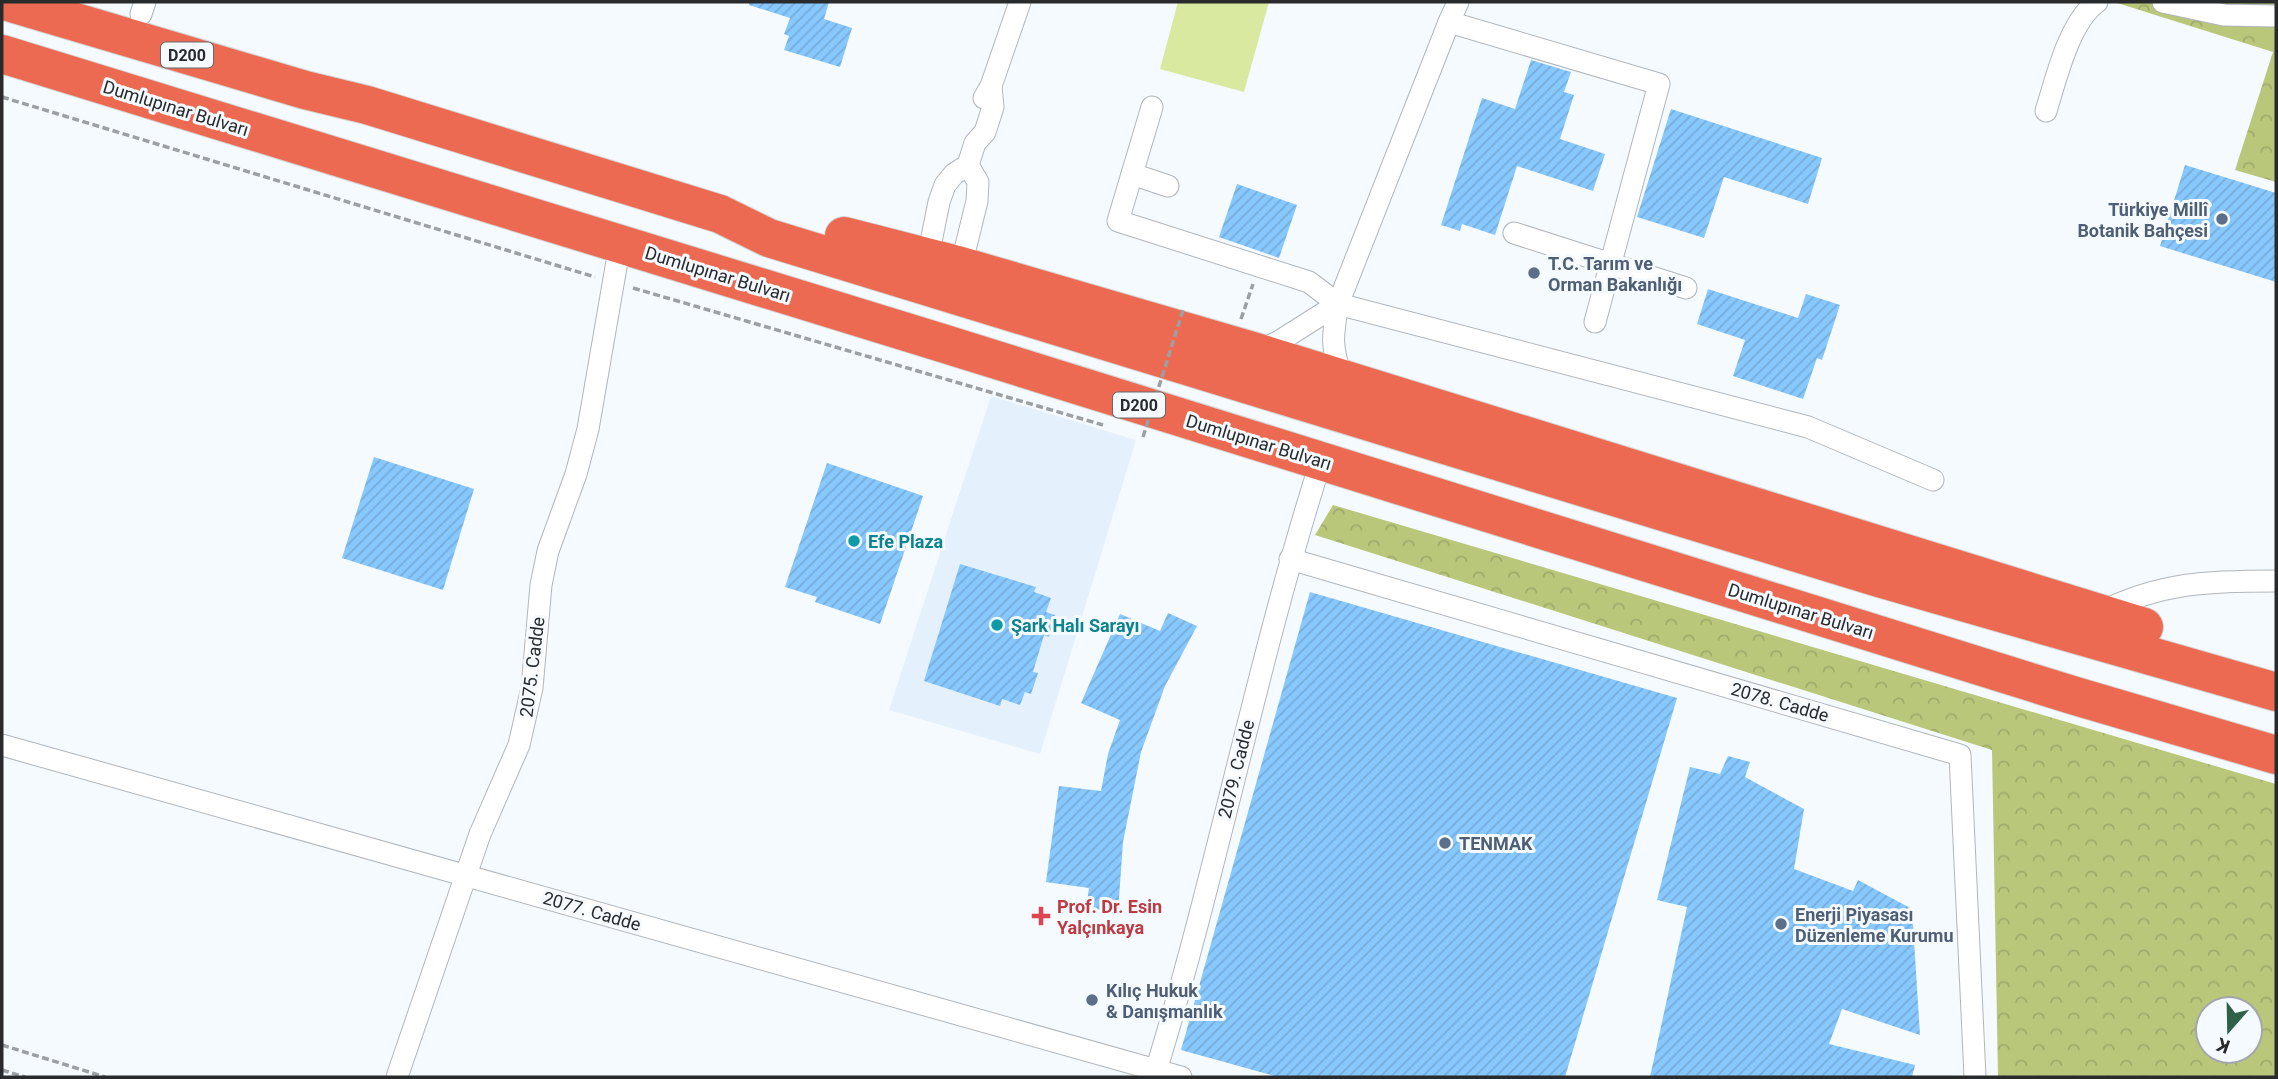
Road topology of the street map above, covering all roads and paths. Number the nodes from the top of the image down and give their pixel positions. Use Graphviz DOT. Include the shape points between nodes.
graph roads {
  1 [pos="8,2"];
  2 [pos="101,2"];
  3 [pos="1020,2"];
  4 [pos="1458,2"];
  5 [pos="2097,2"];
  6 [pos="2163,2"];
  7 [pos="143,8"];
  8 [pos="2276,16"];
  9 [pos="1450,22"];
  10 [pos="2,54"];
  11 [pos="2,97"];
  12 [pos="367,105"];
  13 [pos="1152,107"];
  14 [pos="2046,111"];
  15 [pos="968,165"];
  16 [pos="1132,174"];
  17 [pos="1168,186"];
  18 [pos="720,214"];
  19 [pos="1514,233"];
  20 [pos="620,244"];
  21 [pos="945,261"];
  22 [pos="1611,265"];
  23 [pos="1259,267"];
  24 [pos="612,282"];
  25 [pos="1686,288"];
  26 [pos="1338,304"];
  27 [pos="1184,307"];
  28 [pos="1595,322"];
  29 [pos="1247,340"];
  30 [pos="1342,378"];
  31 [pos="1110,427"];
  32 [pos="1143,437"];
  33 [pos="1321,461"];
  34 [pos="1933,480"];
  35 [pos="1290,559"];
  36 [pos="2276,581"];
  37 [pos="2099,613"];
  38 [pos="2276,667"];
  39 [pos="2276,692"];
  40 [pos="2,745"];
  41 [pos="2276,755"];
  42 [pos="466,876"];
  43 [pos="2,1045"];
  44 [pos="2,1070"];
  45 [pos="1155,1074"];
  46 [pos="25,1077"];
  47 [pos="105,1077"];
  48 [pos="397,1077"];
  49 [pos="1181,1077"];
  50 [pos="1975,1077"];
  1 -- 12 [label="highway, D200"];
  2 -- 7 [label="highway"];
  3 -- 15 [label="street" via="991,86 980,104"];
  4 -- 9 [label="street"];
  5 -- 14 [label="street" via="2080,20"];
  6 -- 8 [label="street" via="2224,15"];
  7 -- 12 [label="highway" via="309,76"];
  9 -- 22 [label="street" via="1660,84"];
  9 -- 26 [label="street"];
  10 -- 20 [label="highway, Dumlupınar Bulvarı / D200"];
  11 -- 24 [label="path"];
  12 -- 18 [label="highway, D200"];
  13 -- 16 [label="street"];
  15 -- 21 [label="street" via="978,182 977,201"];
  15 -- 21 [label="street" via="945,185 939,202"];
  16 -- 17 [label="street"];
  16 -- 23 [label="street" via="1118,221"];
  18 -- 21 [label="highway" via="793,223"];
  18 -- 39 [label="highway, D200" via="783,242 1879,578"];
  19 -- 22 [label="street"];
  20 -- 24 [label="street, 2075. Cadde"];
  20 -- 33 [label="highway, Dumlupınar Bulvarı / D200"];
  21 -- 29 [label="highway"];
  22 -- 25 [label="street"];
  22 -- 28 [label="street"];
  23 -- 26 [label="street" via="1309,282"];
  23 -- 29 [label="path"];
  24 -- 31 [label="path"];
  24 -- 42 [label="street, 2075. Cadde" via="588,429 541,585 526,717"];
  26 -- 29 [label="street" via="1278,342"];
  26 -- 30 [label="street" via="1333,353"];
  26 -- 34 [label="street" via="1808,427"];
  27 -- 32 [label="path, bridge"];
  29 -- 30 [label="highway"];
  30 -- 37 [label="highway"];
  33 -- 35 [label="street, 2079. Cadde"];
  33 -- 41 [label="highway, Dumlupınar Bulvarı / D200"];
  35 -- 45 [label="street, 2079. Cadde"];
  35 -- 50 [label="street, 2078. Cadde" via="1960,755"];
  36 -- 37 [label="street" via="2169,587 2129,598"];
  37 -- 38 [label="highway"];
  40 -- 42 [label="street, 2077. Cadde"];
  42 -- 45 [label="street, 2077. Cadde"];
  42 -- 48 [label="street, 2075. Cadde"];
  43 -- 47 [label="path"];
  44 -- 46 [label="path"];
  45 -- 49 [label="street, 2077. Cadde"];
}
